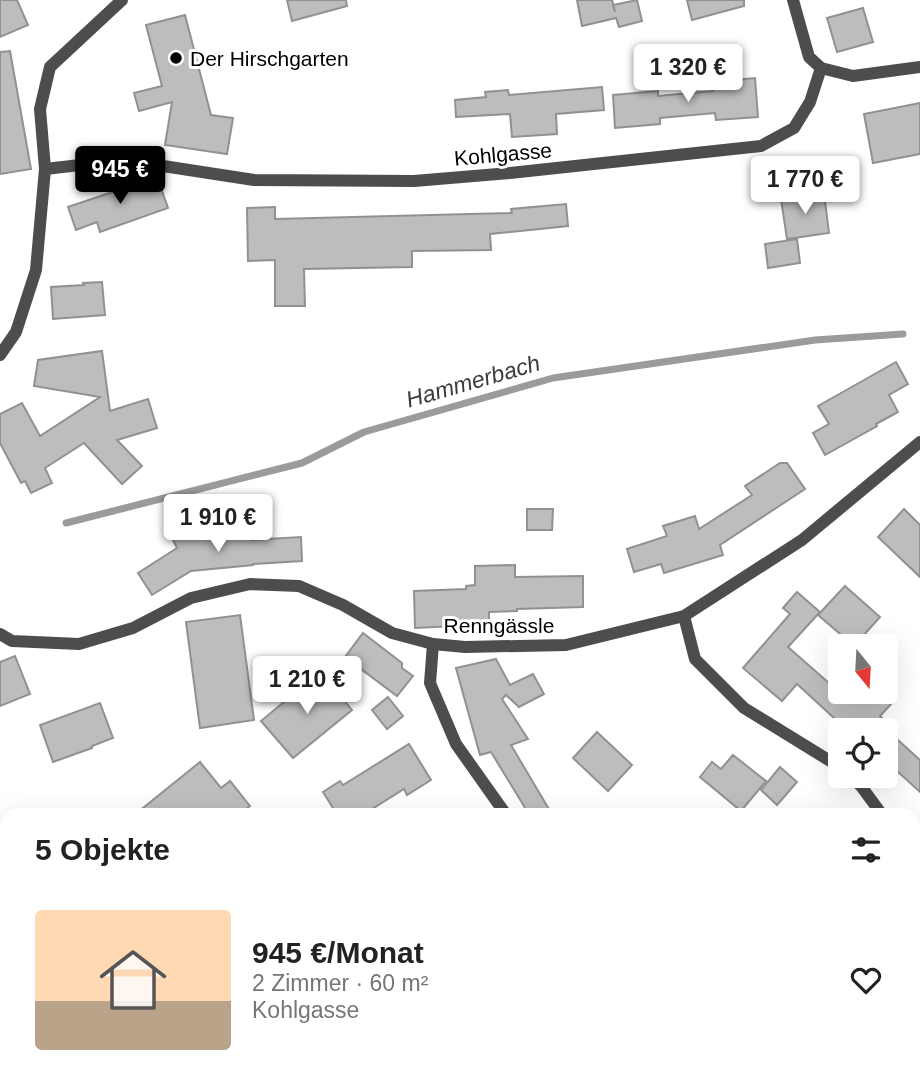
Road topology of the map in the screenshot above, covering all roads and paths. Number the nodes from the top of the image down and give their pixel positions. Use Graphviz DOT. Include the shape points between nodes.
graph roads {
  1 [pos="122,0"];
  2 [pos="793,0"];
  3 [pos="920,67"];
  4 [pos="821,68"];
  5 [pos="45,169"];
  6 [pos="0,355"];
  7 [pos="918,446"];
  8 [pos="684,616"];
  9 [pos="0,635"];
  10 [pos="433,644"];
  11 [pos="828,760"];
  12 [pos="863,788"];
  13 [pos="501,808"];
  14 [pos="877,808"];
  1 -- 5 [label="street" via="50,67 40,109"];
  2 -- 4 [label="street" via="809,57"];
  3 -- 4 [label="street" via="853,76"];
  4 -- 5 [label="street, Kohlgasse" via="810,102 794,128 761,146 414,181 254,180 124,160"];
  5 -- 6 [label="street" via="36,270 16,332"];
  7 -- 8 [label="street, Renngässle" via="802,540"];
  8 -- 10 [label="street, Renngässle" via="566,645"];
  8 -- 11 [label="street" via="695,659 744,708"];
  9 -- 10 [label="street, Renngässle" via="12,641 79,644 133,628 191,598 250,584 299,586 392,633"];
  10 -- 13 [label="street" via="430,683 456,744"];
  12 -- 14 [label="street"];
}
